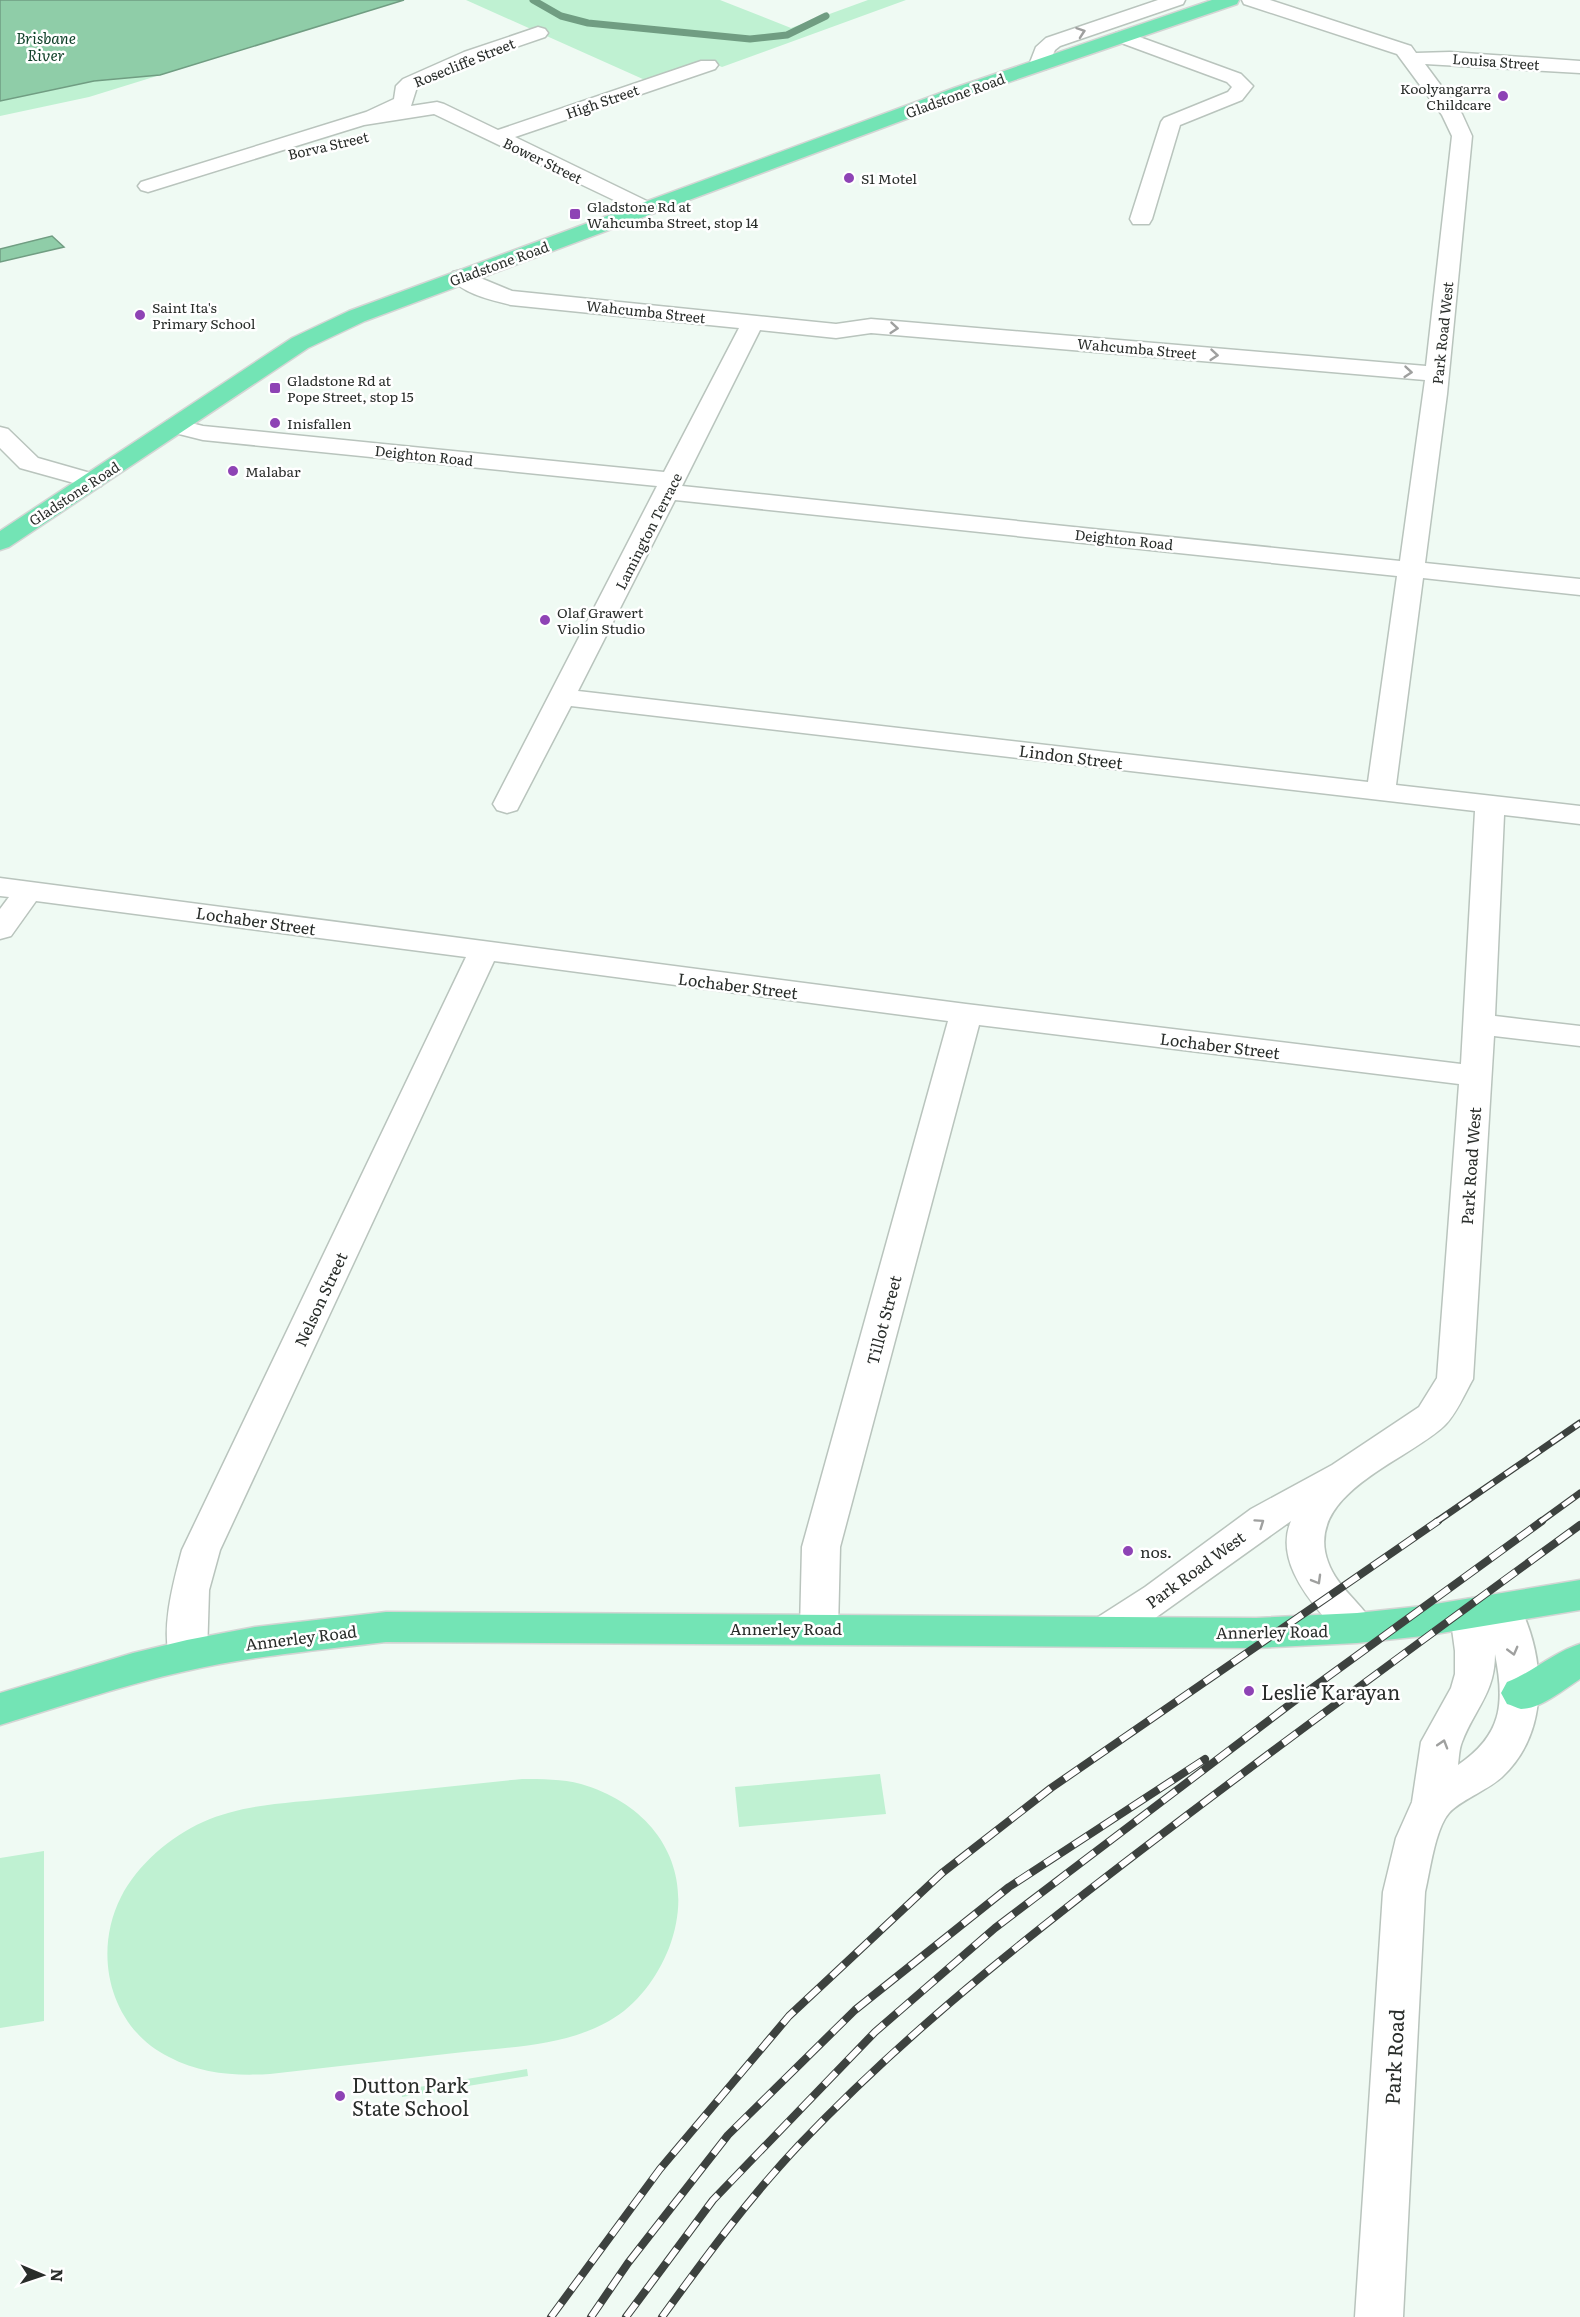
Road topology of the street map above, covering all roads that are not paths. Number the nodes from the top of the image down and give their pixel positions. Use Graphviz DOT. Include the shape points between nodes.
graph roads {
  1 [pos="1176,0"];
  2 [pos="1230,0"];
  3 [pos="1251,0"];
  4 [pos="538,33"];
  5 [pos="1123,37"];
  6 [pos="1412,59"];
  7 [pos="708,65"];
  8 [pos="1039,65"];
  9 [pos="1580,67"];
  10 [pos="405,102"];
  11 [pos="444,111"];
  12 [pos="361,119"];
  13 [pos="496,137"];
  14 [pos="208,167"];
  15 [pos="148,186"];
  16 [pos="646,208"];
  17 [pos="1142,219"];
  18 [pos="461,277"];
  19 [pos="753,322"];
  20 [pos="1436,384"];
  21 [pos="175,426"];
  22 [pos="0,434"];
  23 [pos="92,481"];
  24 [pos="671,486"];
  25 [pos="0,542"];
  26 [pos="1412,570"];
  27 [pos="1580,587"];
  28 [pos="562,698"];
  29 [pos="1381,792"];
  30 [pos="507,804"];
  31 [pos="1490,804"];
  32 [pos="1580,815"];
  33 [pos="14,889"];
  34 [pos="0,930"];
  35 [pos="484,951"];
  36 [pos="966,1014"];
  37 [pos="1479,1024"];
  38 [pos="1580,1036"];
  39 [pos="1476,1076"];
  40 [pos="1345,1475"];
  41 [pos="1580,1595"];
  42 [pos="1485,1611"];
  43 [pos="1357,1628"];
  44 [pos="819,1629"];
  45 [pos="1109,1630"];
  46 [pos="187,1655"];
  47 [pos="1580,1659"];
  48 [pos="1521,1694"];
  49 [pos="0,1709"];
  50 [pos="1434,1802"];
  51 [pos="1379,2317"];
  8 -- 1 [label="street, one-way" via="1048,44"];
  2 -- 5 [label="main road, Gladstone Road"];
  3 -- 6 [label="street, Park Road West" via="1399,48"];
  4 -- 10 [label="street, Rosecliffe Street" via="410,82"];
  5 -- 8 [label="main road, Gladstone Road"];
  5 -- 17 [label="street" via="1234,78 1243,86 1235,96 1171,122"];
  6 -- 9 [label="street, Louisa Street"];
  6 -- 20 [label="street, Park Road West" via="1452,114 1462,136"];
  7 -- 13 [label="street, High Street"];
  8 -- 16 [label="main road, Gladstone Road"];
  10 -- 12 [label="street, Borva Street"];
  11 -- 12 [label="street, Borva Street" via="432,109"];
  11 -- 13 [label="street, Bower Street"];
  11 -- 14 [label="street, Borva Street" via="336,146"];
  12 -- 14 [label="street, Borva Street"];
  13 -- 16 [label="street, Bower Street"];
  14 -- 15 [label="street, Borva Street"];
  16 -- 18 [label="main road, Gladstone Road"];
  18 -- 19 [label="street, Wahcumba Street" via="511,298"];
  18 -- 21 [label="main road, Gladstone Road" via="357,316 300,343"];
  19 -- 20 [label="street, Wahcumba Street" via="836,330 864,342"];
  19 -- 24 [label="street, Lamington Terrace"];
  20 -- 26 [label="street, Park Road West"];
  21 -- 23 [label="main road, Gladstone Road"];
  21 -- 24 [label="street, Deighton Road" via="203,433"];
  22 -- 23 [label="street" via="29,463"];
  23 -- 25 [label="main road, Gladstone Road"];
  24 -- 26 [label="street, Deighton Road"];
  24 -- 28 [label="street, Lamington Terrace"];
  26 -- 27 [label="street, Deighton Road"];
  26 -- 29 [label="street, Park Road West"];
  28 -- 29 [label="street, Lindon Street"];
  28 -- 30 [label="street, Lamington Terrace"];
  29 -- 31 [label="street, Lindon Street"];
  31 -- 32 [label="street, Lindon Street"];
  31 -- 37 [label="street, Park Road West"];
  33 -- 34 [label="street"];
  33 -- 35 [label="street, Lochaber Street"];
  35 -- 36 [label="street, Lochaber Street"];
  35 -- 46 [label="street, Nelson Street" via="201,1550 190,1590"];
  36 -- 39 [label="street, Lochaber Street"];
  36 -- 44 [label="street, Tillot Street" via="821,1547"];
  37 -- 38 [label="street"];
  37 -- 39 [label="street, Park Road West"];
  39 -- 40 [label="street, Park Road West" via="1455,1379 1432,1416"];
  40 -- 43 [label="street, Park Road West, one-way" via="1315,1508 1304,1545 1307,1562 1319,1584"];
  45 -- 40 [label="street, Park Road West, one-way" via="1264,1519"];
  41 -- 42 [label="main road, Annerley Road"];
  42 -- 43 [label="main road, Annerley Road"];
  42 -- 48 [label="street, one-way" via="1515,1655"];
  50 -- 42 [label="street, Park Road, one-way" via="1441,1742 1470,1690"];
  43 -- 45 [label="main road, Annerley Road" via="1256,1633"];
  44 -- 45 [label="main road, Annerley Road"];
  44 -- 46 [label="main road, Annerley Road" via="386,1627 266,1640"];
  46 -- 49 [label="main road, Annerley Road"];
  47 -- 48 [label="main road"];
  48 -- 50 [label="street" via="1515,1724 1497,1755"];
  50 -- 51 [label="street, Park Road" via="1411,1855 1402,1902"];
}
